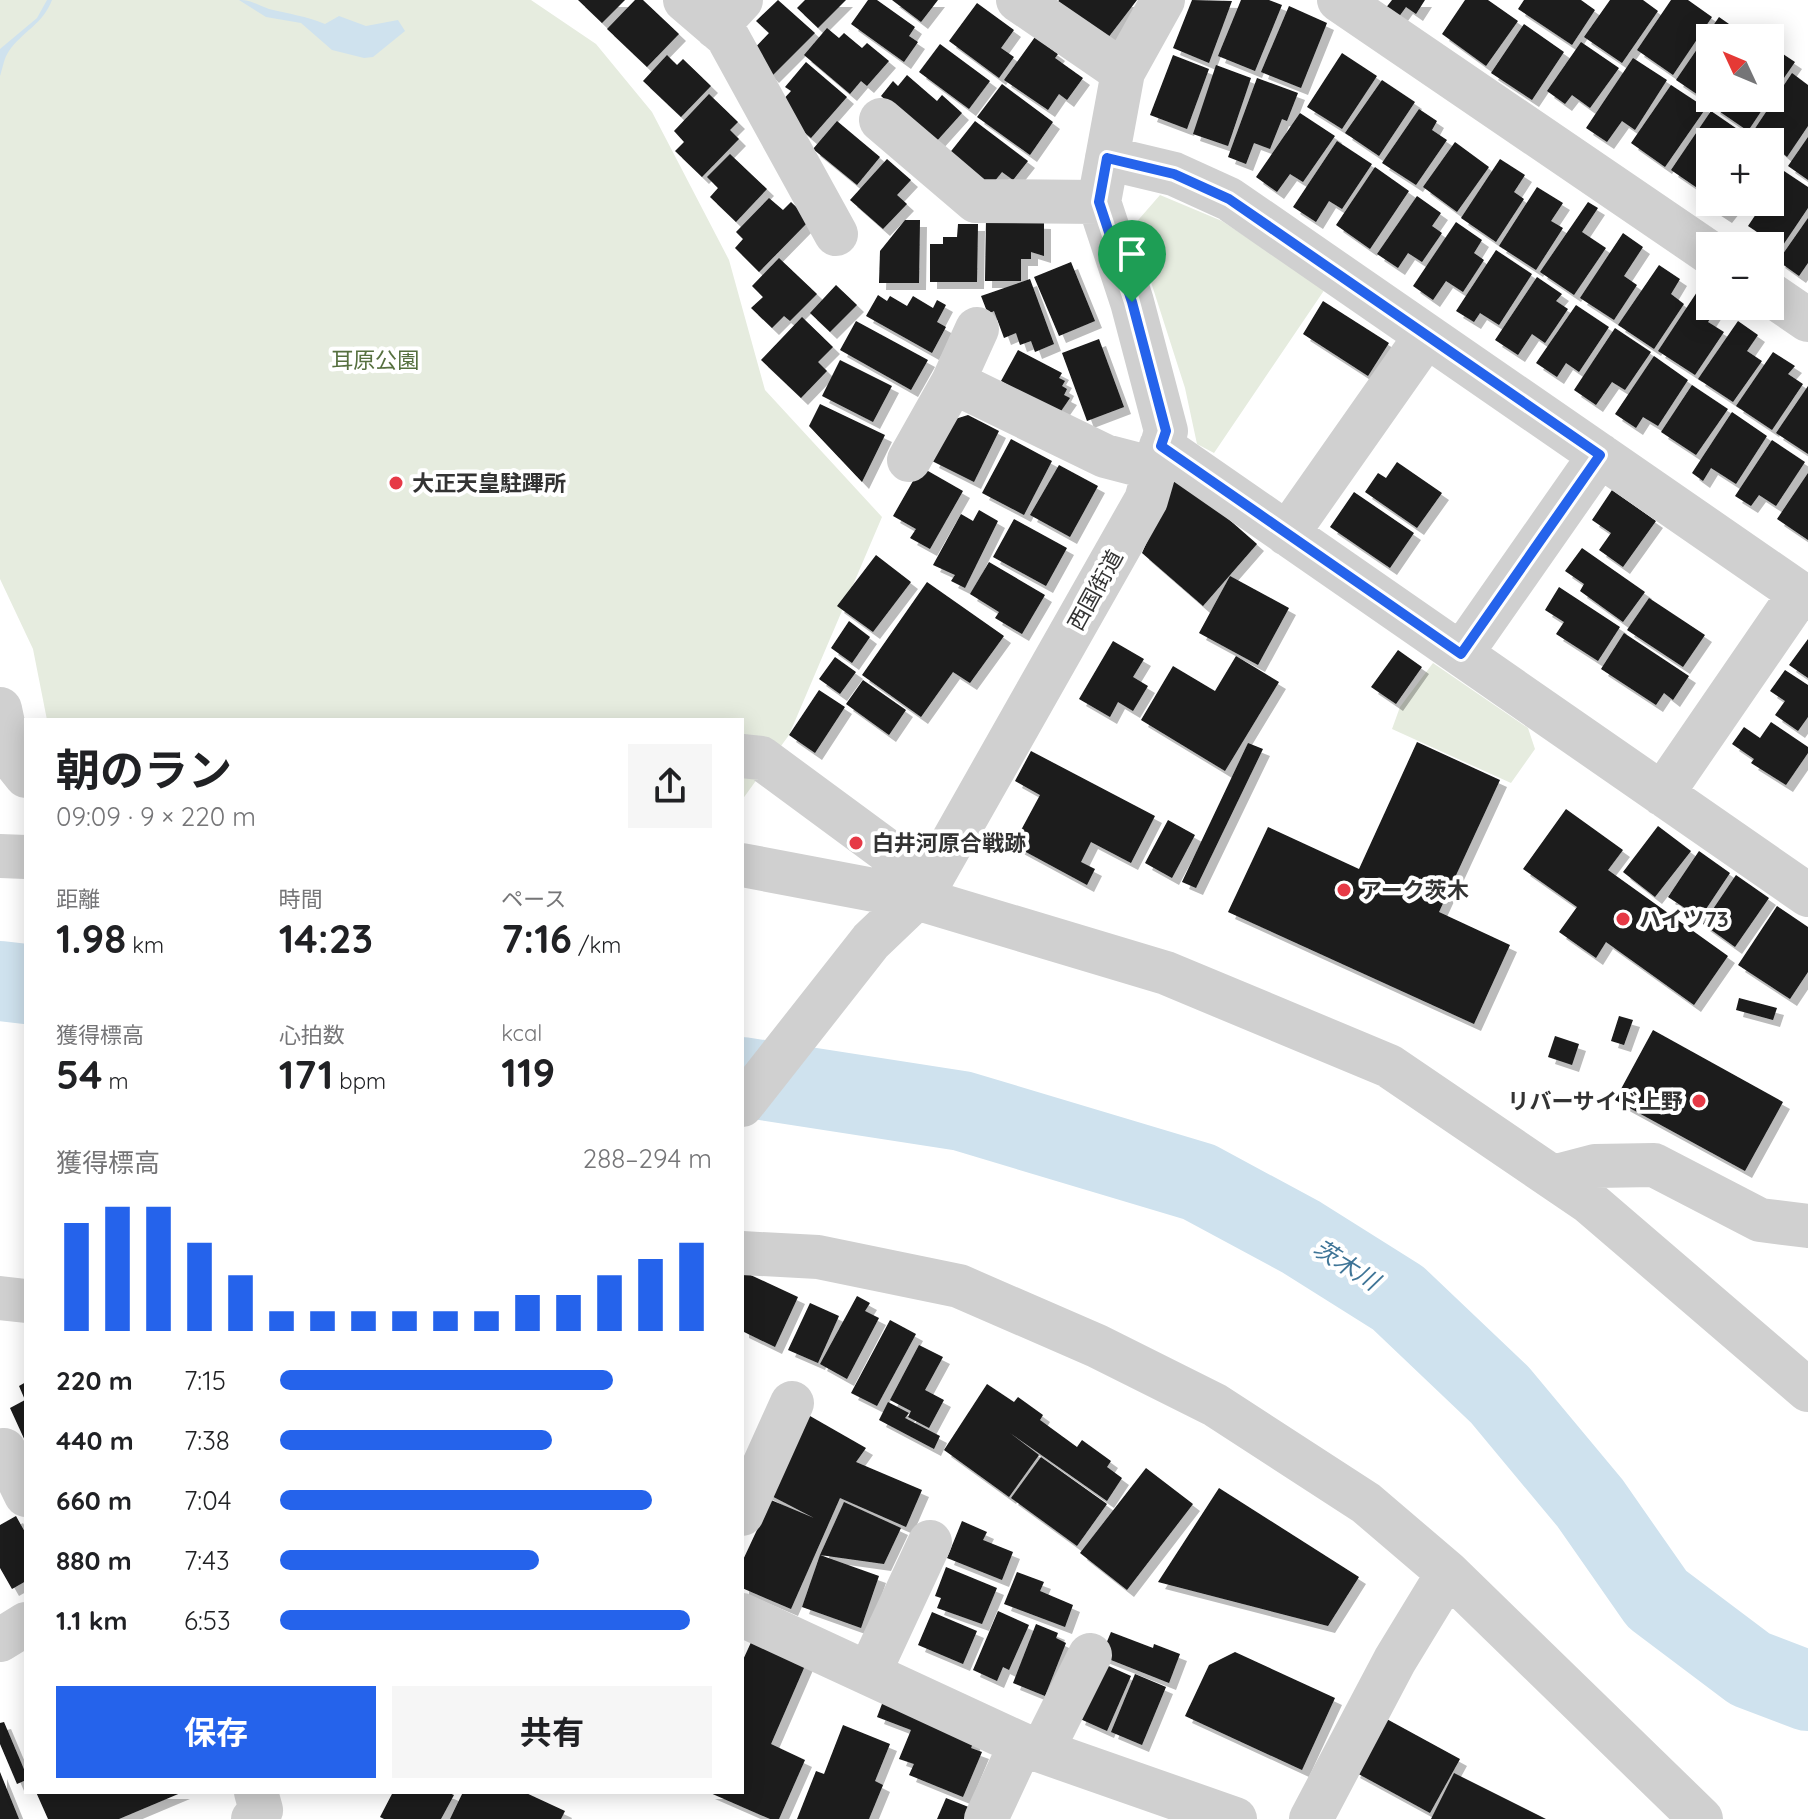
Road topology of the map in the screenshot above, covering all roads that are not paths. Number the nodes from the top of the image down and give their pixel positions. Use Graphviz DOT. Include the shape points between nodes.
graph roads {
  1 [pos="1018,0"];
  2 [pos="1163,0"];
  3 [pos="1339,0"];
  4 [pos="714,9"];
  5 [pos="1123,72"];
  6 [pos="881,120"];
  7 [pos="1107,158"];
  8 [pos="1099,202"];
  9 [pos="836,234"];
  10 [pos="1696,243"];
  11 [pos="1784,304"];
  12 [pos="1808,320"];
  13 [pos="977,329"];
  14 [pos="1426,336"];
  15 [pos="953,382"];
  16 [pos="1600,455"];
  17 [pos="1158,458"];
  18 [pos="909,460"];
  19 [pos="1287,534"];
  20 [pos="1804,596"];
  21 [pos="1461,654"];
  22 [pos="0,709"];
  23 [pos="744,756"];
  24 [pos="24,774"];
  25 [pos="1662,794"];
  26 [pos="0,856"];
  27 [pos="24,857"];
  28 [pos="744,865"];
  29 [pos="925,887"];
  30 [pos="1808,895"];
  31 [pos="744,1102"];
  32 [pos="1553,1177"];
  33 [pos="1808,1226"];
  34 [pos="744,1253"];
  35 [pos="0,1298"];
  36 [pos="24,1301"];
  37 [pos="1808,1390"];
  38 [pos="792,1403"];
  39 [pos="4,1450"];
  40 [pos="24,1491"];
  41 [pos="744,1510"];
  42 [pos="930,1542"];
  43 [pos="1448,1573"];
  44 [pos="744,1616"];
  45 [pos="24,1625"];
  46 [pos="0,1640"];
  47 [pos="1090,1655"];
  48 [pos="869,1673"];
  49 [pos="1032,1746"];
  50 [pos="986,1819"];
  51 [pos="1235,1819"];
  52 [pos="1311,1819"];
  53 [pos="1701,1819"];
  1 -- 5 [label="street"];
  2 -- 5 [label="street, 西国街道"];
  3 -- 10 [label="street"];
  4 -- 9 [label="street"];
  5 -- 7 [label="street, 西国街道"];
  6 -- 8 [label="street" via="976,201"];
  7 -- 8 [label="street, 西国街道"];
  7 -- 14 [label="street" via="1174,174 1229,199"];
  8 -- 17 [label="street, 西国街道" via="1166,431"];
  11 -- 12 [label="street"];
  13 -- 15 [label="street"];
  14 -- 16 [label="street"];
  14 -- 19 [label="street"];
  15 -- 17 [label="street" via="1105,456"];
  15 -- 18 [label="street"];
  16 -- 20 [label="street"];
  16 -- 21 [label="street"];
  17 -- 19 [label="street"];
  17 -- 29 [label="street, 西国街道" via="1146,500"];
  19 -- 21 [label="street"];
  20 -- 25 [label="street"];
  21 -- 25 [label="street"];
  22 -- 24 [label="street" via="10,756"];
  23 -- 29 [label="street" via="761,758 894,856"];
  25 -- 30 [label="street"];
  26 -- 27 [label="street"];
  28 -- 29 [label="street"];
  29 -- 31 [label="street, 西国街道" via="871,941"];
  29 -- 32 [label="street" via="1166,973 1389,1066"];
  32 -- 33 [label="street" via="1595,1166 1654,1165 1760,1220"];
  32 -- 37 [label="street"];
  34 -- 43 [label="street" via="818,1257 959,1286 1097,1346 1215,1405 1366,1503"];
  35 -- 36 [label="street"];
  38 -- 41 [label="street"];
  39 -- 40 [label="street"];
  42 -- 48 [label="street"];
  43 -- 52 [label="street"];
  43 -- 53 [label="street"];
  44 -- 48 [label="street"];
  45 -- 46 [label="street"];
  47 -- 49 [label="street"];
  48 -- 49 [label="street"];
  49 -- 50 [label="street"];
  49 -- 51 [label="street"];
}
